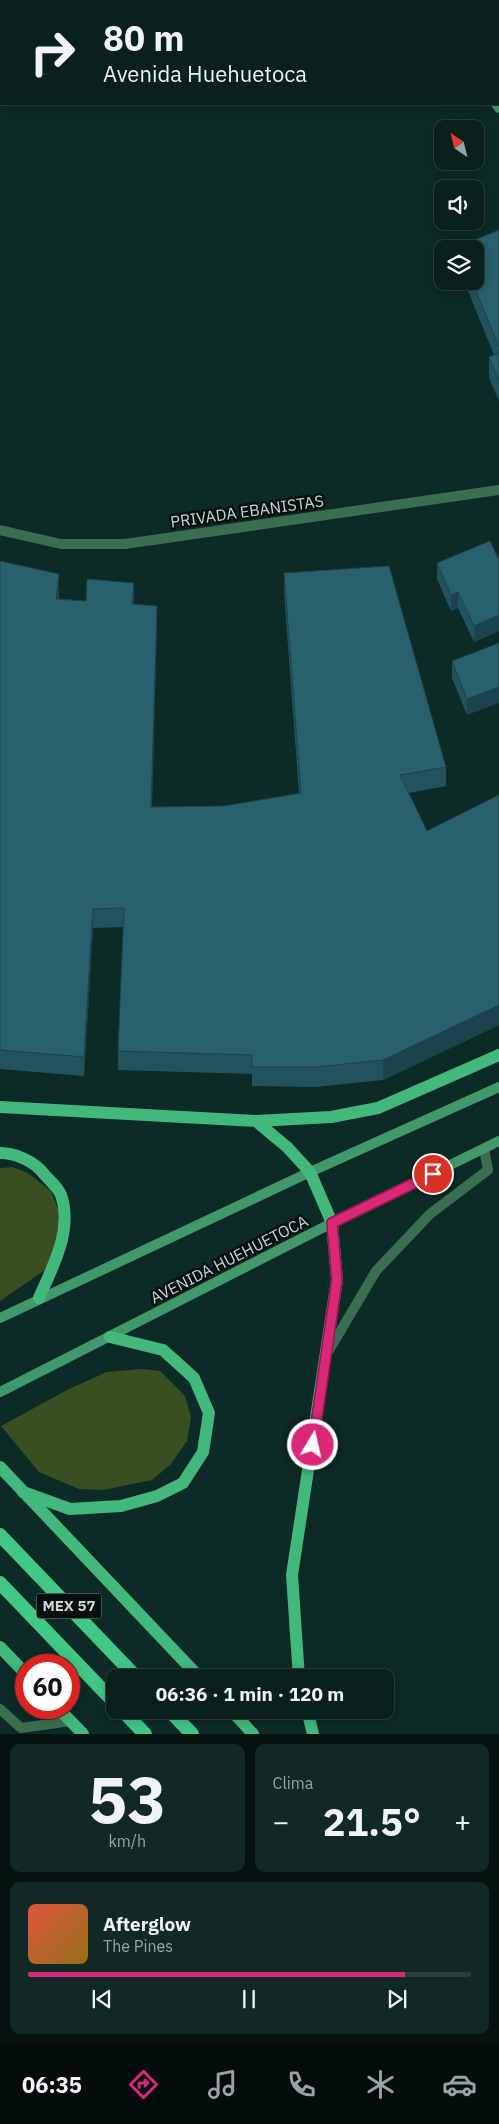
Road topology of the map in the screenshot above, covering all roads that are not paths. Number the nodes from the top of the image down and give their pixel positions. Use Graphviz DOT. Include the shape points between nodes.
graph roads {
  1 [pos="499,490"];
  2 [pos="0,530"];
  3 [pos="499,1055"];
  4 [pos="499,1087"];
  5 [pos="0,1107"];
  6 [pos="256,1121"];
  7 [pos="499,1142"];
  8 [pos="484,1149"];
  9 [pos="0,1153"];
  10 [pos="310,1172"];
  11 [pos="332,1223"];
  12 [pos="39,1298"];
  13 [pos="0,1318"];
  14 [pos="110,1338"];
  15 [pos="327,1353"];
  16 [pos="0,1392"];
  17 [pos="0,1468"];
  18 [pos="23,1492"];
  19 [pos="0,1535"];
  20 [pos="0,1583"];
  21 [pos="0,1647"];
  22 [pos="15,1663"];
  23 [pos="128,1669"];
  24 [pos="191,1669"];
  25 [pos="298,1669"];
  26 [pos="106,1694"];
  27 [pos="0,1710"];
  28 [pos="131,1719"];
  29 [pos="177,1719"];
  30 [pos="240,1719"];
  31 [pos="309,1719"];
  32 [pos="71,1721"];
  33 [pos="24,1731"];
  34 [pos="84,1734"];
  35 [pos="145,1734"];
  36 [pos="192,1734"];
  37 [pos="254,1734"];
  38 [pos="313,1734"];
  1 -- 2 [label="lane, PRIVADA EBANISTAS" via="125,544 61,544"];
  3 -- 6 [label="main road" via="378,1108 331,1117"];
  4 -- 10 [label="main road"];
  5 -- 6 [label="main road"];
  6 -- 10 [label="main road"];
  7 -- 8 [label="main road, AVENIDA HUEHUETOCA"];
  8 -- 11 [label="main road, AVENIDA HUEHUETOCA"];
  8 -- 15 [label="lane" via="488,1170 430,1214 376,1271"];
  9 -- 12 [label="main road" via="13,1153 41,1169 61,1193 64,1229 59,1252"];
  10 -- 11 [label="main road"];
  10 -- 12 [label="main road"];
  11 -- 14 [label="main road, AVENIDA HUEHUETOCA"];
  11 -- 15 [label="main road" via="337,1280"];
  12 -- 13 [label="main road"];
  14 -- 16 [label="main road, AVENIDA HUEHUETOCA"];
  14 -- 18 [label="main road" via="163,1350 194,1378 209,1413 203,1452 183,1483 157,1496 121,1506 70,1509"];
  15 -- 25 [label="main road" via="292,1575"];
  17 -- 18 [label="main road"];
  18 -- 24 [label="main road"];
  19 -- 23 [label="highway, MEX 57"];
  20 -- 26 [label="highway, MEX 57"];
  21 -- 22 [label="main road"];
  27 -- 33 [label="lane"];
  28 -- 35 [label="highway"];
  29 -- 36 [label="highway"];
  30 -- 37 [label="main road"];
  31 -- 38 [label="main road"];
  32 -- 33 [label="lane"];
  32 -- 34 [label="main road"];
}
